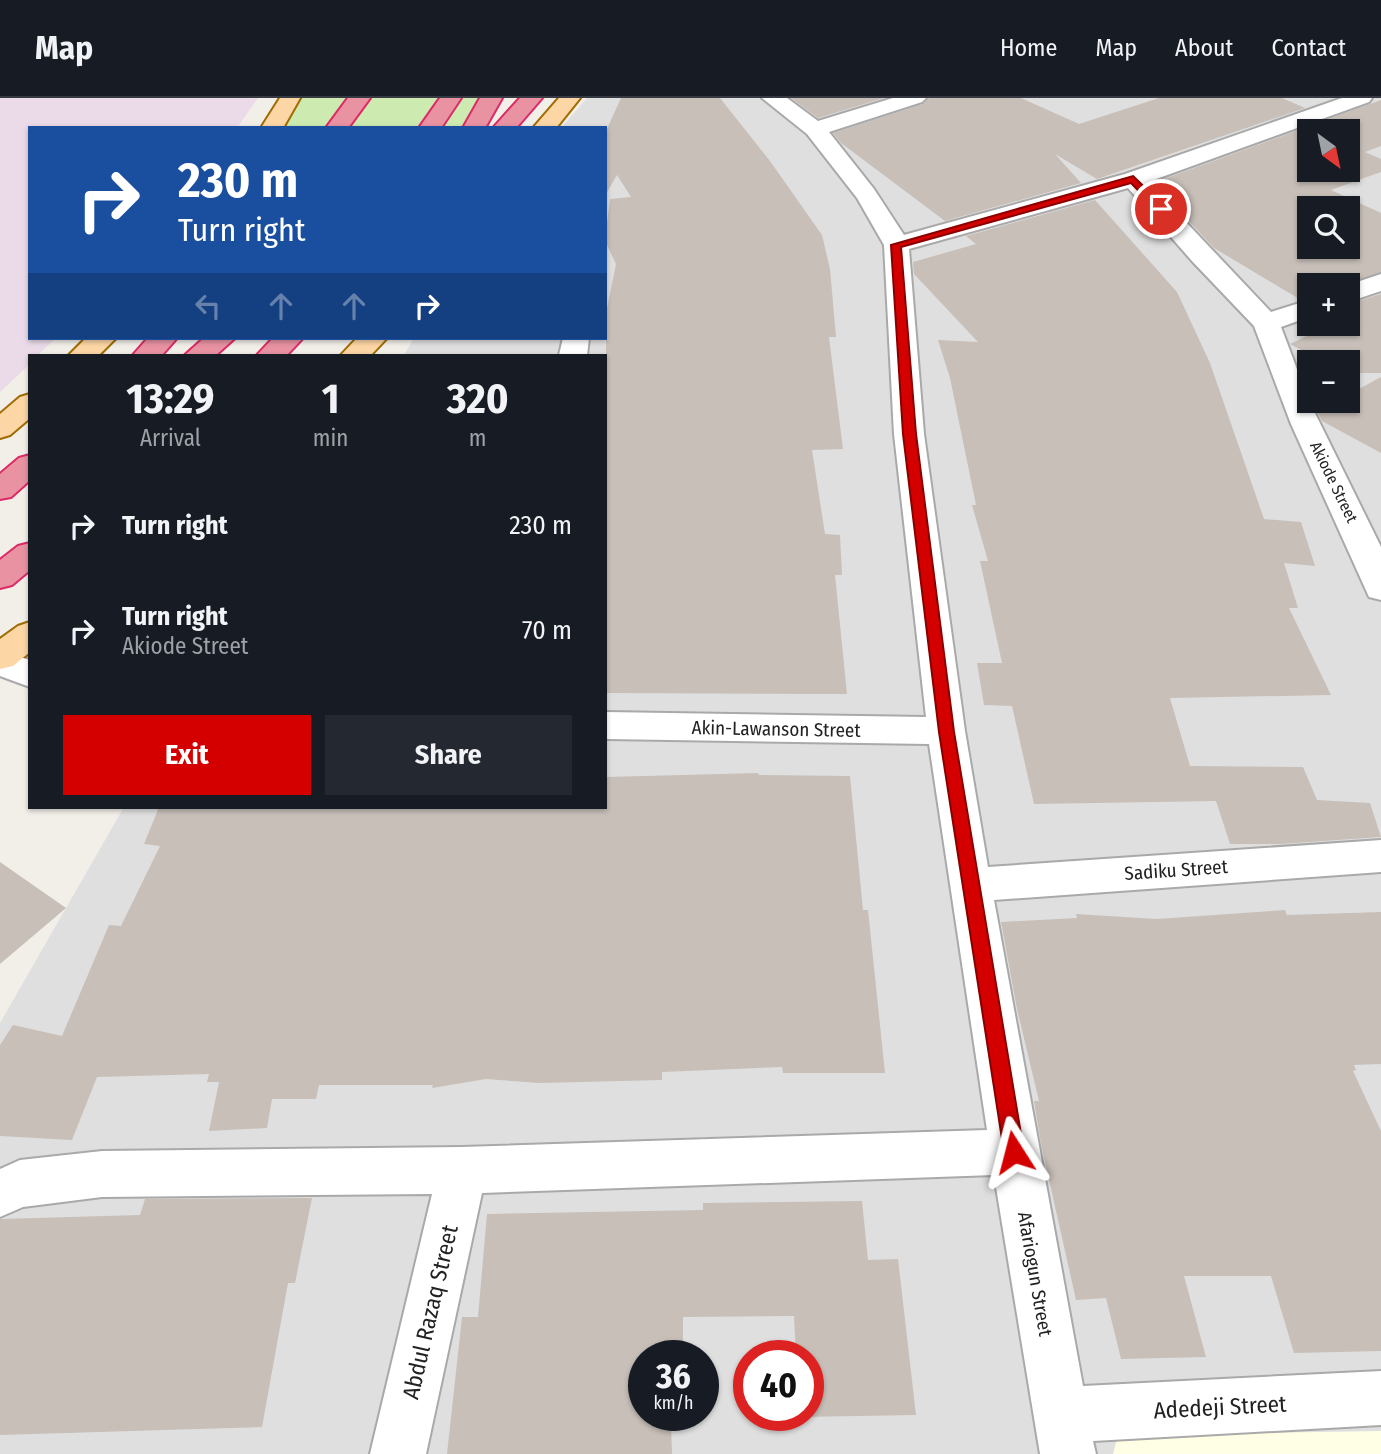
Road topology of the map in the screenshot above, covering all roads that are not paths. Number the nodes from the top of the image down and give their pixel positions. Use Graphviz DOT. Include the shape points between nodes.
graph roads {
  1 [pos="290,98"];
  2 [pos="359,98"];
  3 [pos="450,98"];
  4 [pos="491,98"];
  5 [pos="532,98"];
  6 [pos="569,98"];
  7 [pos="773,98"];
  8 [pos="915,98"];
  9 [pos="1362,98"];
  10 [pos="273,126"];
  11 [pos="338,126"];
  12 [pos="431,126"];
  13 [pos="475,126"];
  14 [pos="506,126"];
  15 [pos="546,126"];
  16 [pos="815,129"];
  17 [pos="1133,179"];
  18 [pos="896,245"];
  19 [pos="1381,282"];
  20 [pos="1360,290"];
  21 [pos="1297,312"];
  22 [pos="1266,323"];
  23 [pos="100,340"];
  24 [pos="161,340"];
  25 [pos="218,340"];
  26 [pos="287,340"];
  27 [pos="371,340"];
  28 [pos="84,354"];
  29 [pos="148,354"];
  30 [pos="199,354"];
  31 [pos="272,354"];
  32 [pos="356,354"];
  33 [pos="28,404"];
  34 [pos="0,429"];
  35 [pos="28,466"];
  36 [pos="0,490"];
  37 [pos="28,490"];
  38 [pos="0,511"];
  39 [pos="1373,544"];
  40 [pos="28,555"];
  41 [pos="0,577"];
  42 [pos="1381,589"];
  43 [pos="28,636"];
  44 [pos="0,657"];
  45 [pos="0,663"];
  46 [pos="28,673"];
  47 [pos="607,726"];
  48 [pos="946,732"];
  49 [pos="1381,856"];
  50 [pos="970,885"];
  51 [pos="1014,1152"];
  52 [pos="461,1170"];
  53 [pos="0,1194"];
  54 [pos="1381,1398"];
  55 [pos="1064,1435"];
  56 [pos="398,1454"];
  1 -- 10 [label="main road"];
  2 -- 11 [label="highway"];
  3 -- 12 [label="highway"];
  4 -- 13 [label="highway"];
  5 -- 14 [label="highway"];
  6 -- 15 [label="main road"];
  7 -- 16 [label="street, Afariogun Street"];
  8 -- 16 [label="street"];
  9 -- 17 [label="street"];
  16 -- 18 [label="street, Afariogun Street" via="866,194"];
  17 -- 18 [label="street"];
  17 -- 22 [label="street, Akiode Street"];
  18 -- 48 [label="street, Afariogun Street" via="909,434"];
  19 -- 20 [label="street"];
  21 -- 22 [label="street"];
  22 -- 39 [label="street, Akiode Street" via="1306,424"];
  23 -- 28 [label="main road"];
  24 -- 29 [label="highway"];
  25 -- 30 [label="highway"];
  26 -- 31 [label="highway"];
  27 -- 32 [label="main road"];
  33 -- 34 [label="main road"];
  35 -- 36 [label="highway"];
  37 -- 38 [label="highway"];
  39 -- 42 [label="street, Akiode Street"];
  40 -- 41 [label="highway"];
  43 -- 44 [label="main road"];
  45 -- 46 [label="street"];
  47 -- 48 [label="street, Akin-Lawanson Street"];
  48 -- 50 [label="street, Afariogun Street"];
  49 -- 50 [label="street, Sadiku Street"];
  50 -- 51 [label="street, Afariogun Street"];
  51 -- 52 [label="street"];
  51 -- 55 [label="street, Afariogun Street"];
  52 -- 53 [label="street" via="102,1174 20,1184"];
  52 -- 56 [label="street, Abdul Razaq Street"];
  54 -- 55 [label="street, Adedeji Street"];
}
